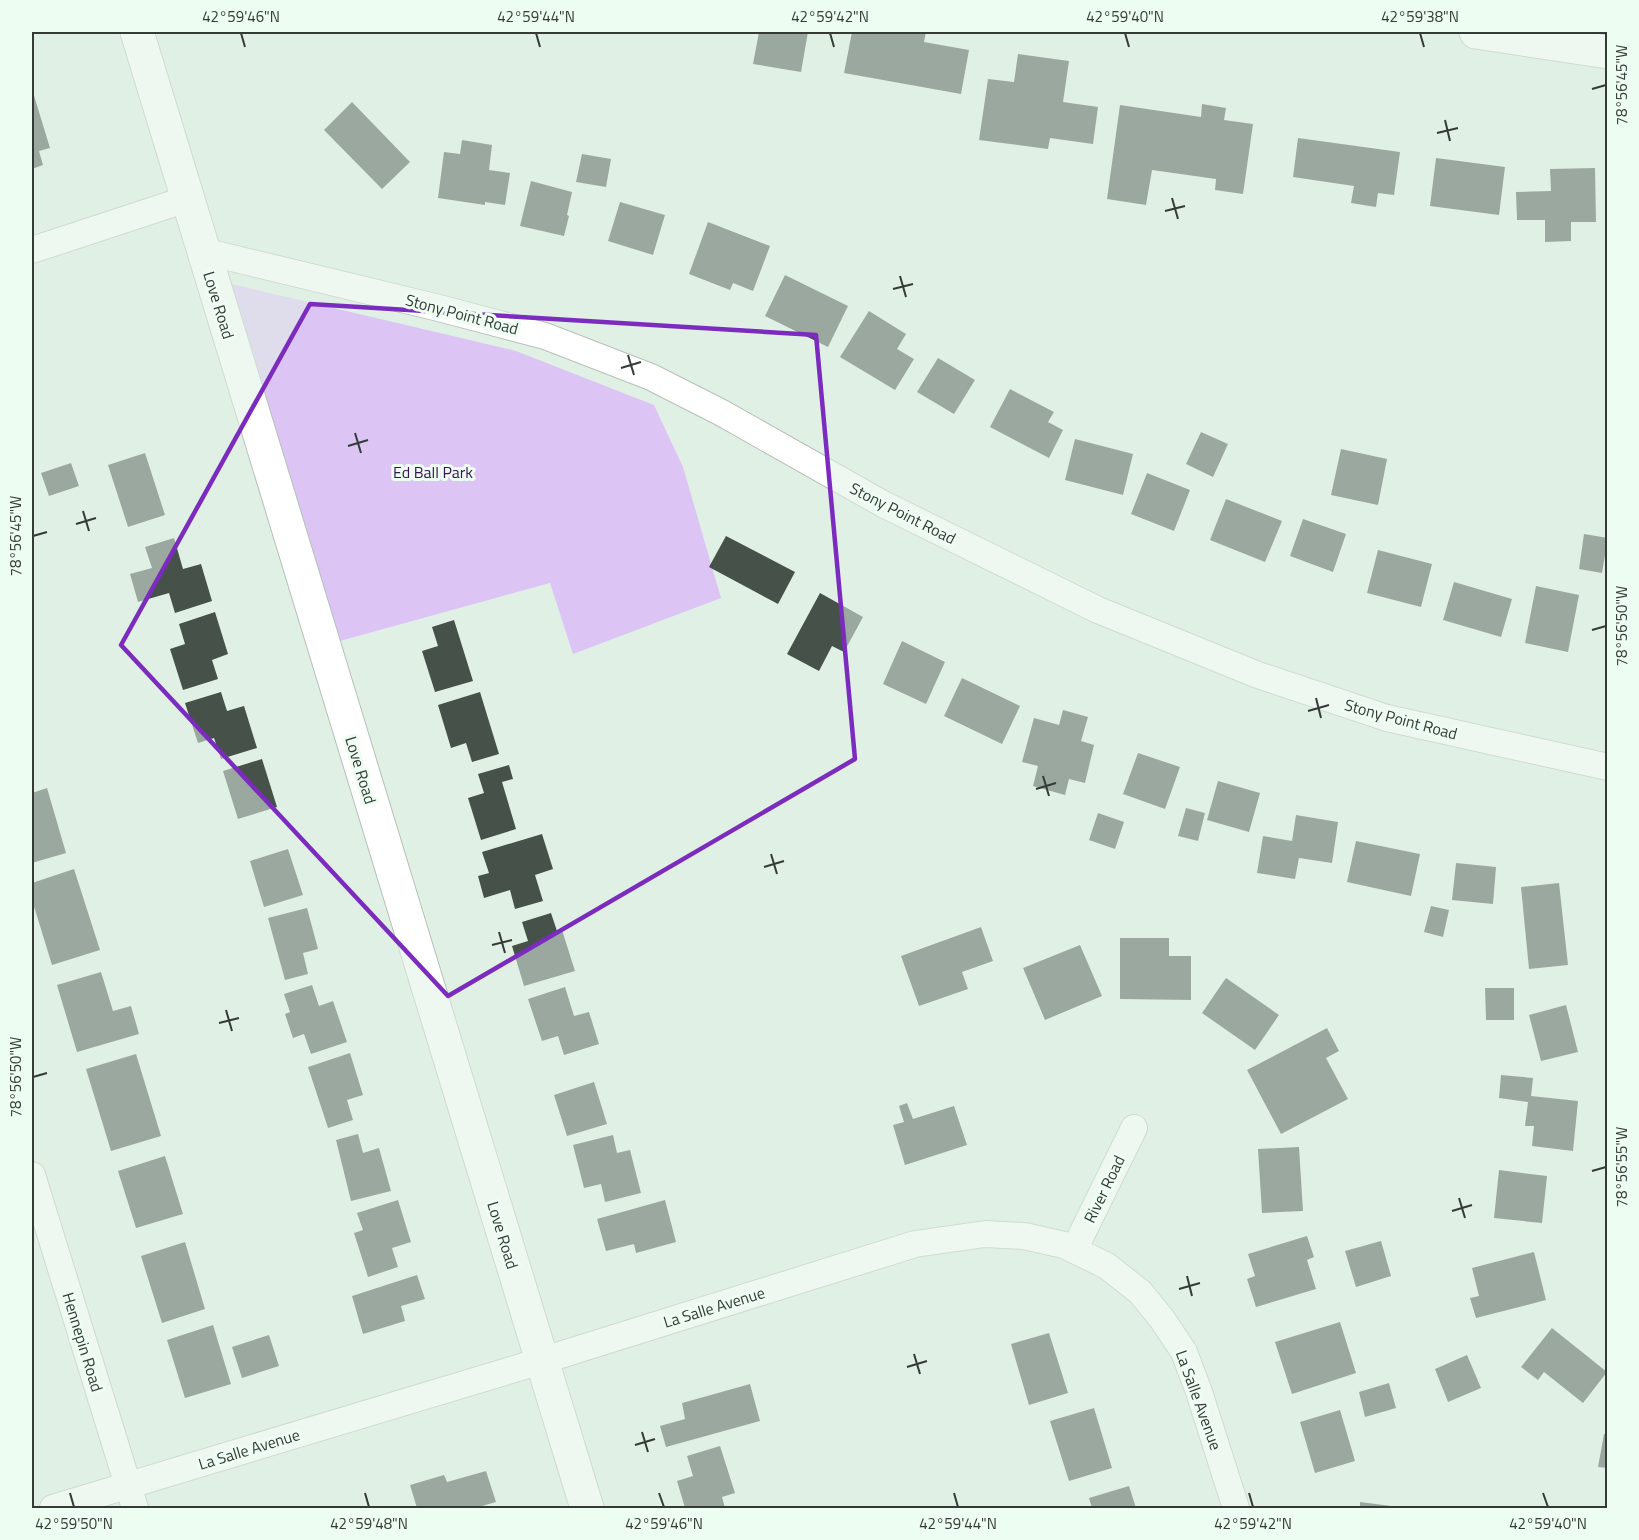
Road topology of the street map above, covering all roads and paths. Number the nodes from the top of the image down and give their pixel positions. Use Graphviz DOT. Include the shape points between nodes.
graph roads {
  1 [pos="137,32"];
  2 [pos="1476,32"];
  3 [pos="1608,52"];
  4 [pos="187,199"];
  5 [pos="32,249"];
  6 [pos="203,251"];
  7 [pos="1608,767"];
  8 [pos="1134,1128"];
  9 [pos="32,1175"];
  10 [pos="1074,1250"];
  11 [pos="541,1361"];
  12 [pos="131,1497"];
  13 [pos="53,1509"];
  14 [pos="587,1509"];
  15 [pos="1236,1509"];
  1 -- 4 [label="street, Love Road"];
  2 -- 3 [label="street"];
  4 -- 5 [label="street"];
  4 -- 6 [label="street, Love Road"];
  6 -- 7 [label="street, Stony Point Road" via="545,336 651,377 883,504 1098,610 1258,675 1387,718"];
  6 -- 11 [label="street, Love Road"];
  8 -- 10 [label="street, River Road"];
  9 -- 12 [label="street, Hennepin Road"];
  10 -- 11 [label="street, La Salle Avenue" via="1024,1236 985,1234 915,1244"];
  10 -- 15 [label="street, La Salle Avenue" via="1107,1266 1140,1292 1184,1353"];
  11 -- 12 [label="street, La Salle Avenue"];
  11 -- 14 [label="street, Love Road"];
  12 -- 13 [label="street, La Salle Avenue"];
}
